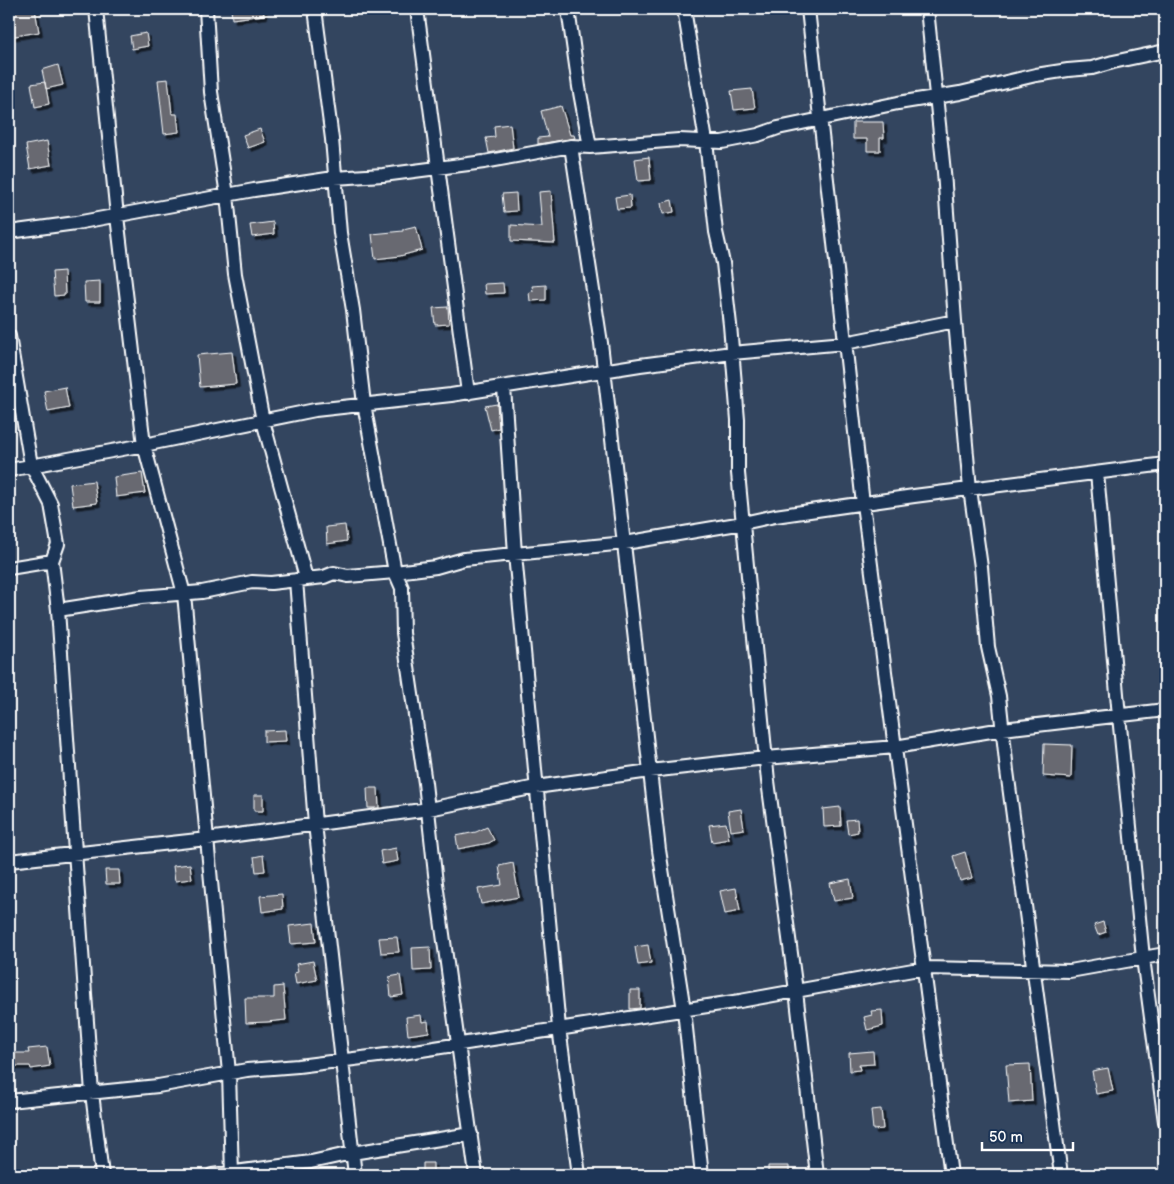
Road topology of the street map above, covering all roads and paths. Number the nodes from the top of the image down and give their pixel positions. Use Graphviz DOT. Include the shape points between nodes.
graph roads {
  1 [pos="96,9"];
  2 [pos="206,9"];
  3 [pos="315,9"];
  4 [pos="416,9"];
  5 [pos="568,9"];
  6 [pos="684,9"];
  7 [pos="808,9"];
  8 [pos="927,9"];
  9 [pos="1165,51"];
  10 [pos="936,96"];
  11 [pos="820,119"];
  12 [pos="706,141"];
  13 [pos="571,146"];
  14 [pos="590,147"];
  15 [pos="438,168"];
  16 [pos="334,178"];
  17 [pos="227,195"];
  18 [pos="117,216"];
  19 [pos="9,232"];
  20 [pos="955,321"];
  21 [pos="9,336"];
  22 [pos="845,343"];
  23 [pos="732,353"];
  24 [pos="604,372"];
  25 [pos="504,387"];
  26 [pos="468,392"];
  27 [pos="364,404"];
  28 [pos="262,421"];
  29 [pos="144,445"];
  30 [pos="1165,464"];
  31 [pos="31,465"];
  32 [pos="9,470"];
  33 [pos="1097,473"];
  34 [pos="970,489"];
  35 [pos="863,504"];
  36 [pos="743,523"];
  37 [pos="625,543"];
  38 [pos="514,554"];
  39 [pos="52,561"];
  40 [pos="9,568"];
  41 [pos="395,572"];
  42 [pos="301,579"];
  43 [pos="184,594"];
  44 [pos="58,610"];
  45 [pos="1165,710"];
  46 [pos="1119,716"];
  47 [pos="1003,729"];
  48 [pos="895,747"];
  49 [pos="766,758"];
  50 [pos="650,771"];
  51 [pos="536,787"];
  52 [pos="428,809"];
  53 [pos="315,824"];
  54 [pos="207,839"];
  55 [pos="75,853"];
  56 [pos="9,860"];
  57 [pos="1165,954"];
  58 [pos="1143,958"];
  59 [pos="924,968"];
  60 [pos="1035,970"];
  61 [pos="796,991"];
  62 [pos="684,1010"];
  63 [pos="559,1028"];
  64 [pos="458,1044"];
  65 [pos="342,1060"];
  66 [pos="229,1073"];
  67 [pos="92,1093"];
  68 [pos="9,1101"];
  69 [pos="1165,1122"];
  70 [pos="471,1134"];
  71 [pos="352,1153"];
  72 [pos="232,1174"];
  73 [pos="102,1175"];
  74 [pos="212,1175"];
  75 [pos="355,1175"];
  76 [pos="476,1175"];
  77 [pos="579,1175"];
  78 [pos="702,1175"];
  79 [pos="817,1175"];
  80 [pos="951,1175"];
  81 [pos="1060,1175"];
  1 -- 18 [label="street"];
  2 -- 17 [label="street" via="211,92"];
  3 -- 16 [label="street"];
  4 -- 15 [label="street"];
  5 -- 14 [label="street"];
  6 -- 12 [label="street"];
  7 -- 11 [label="street"];
  8 -- 10 [label="street"];
  9 -- 10 [label="street" via="1092,68 1052,72"];
  10 -- 11 [label="street"];
  10 -- 20 [label="street"];
  11 -- 12 [label="street" via="749,137"];
  11 -- 22 [label="street"];
  12 -- 14 [label="street"];
  12 -- 23 [label="street"];
  13 -- 14 [label="street"];
  13 -- 15 [label="street"];
  13 -- 24 [label="street"];
  15 -- 16 [label="street"];
  15 -- 26 [label="street"];
  16 -- 17 [label="street"];
  16 -- 27 [label="street"];
  17 -- 18 [label="street"];
  17 -- 28 [label="street" via="235,274"];
  18 -- 19 [label="street"];
  18 -- 29 [label="street"];
  20 -- 22 [label="street"];
  20 -- 34 [label="street"];
  21 -- 31 [label="street"];
  22 -- 23 [label="street"];
  22 -- 35 [label="street"];
  23 -- 24 [label="street"];
  23 -- 36 [label="street"];
  24 -- 25 [label="street"];
  24 -- 37 [label="street"];
  25 -- 26 [label="street"];
  25 -- 38 [label="street"];
  26 -- 27 [label="street"];
  27 -- 28 [label="street"];
  27 -- 41 [label="street"];
  28 -- 29 [label="street"];
  28 -- 42 [label="street"];
  29 -- 31 [label="street"];
  29 -- 43 [label="street"];
  30 -- 33 [label="street"];
  31 -- 32 [label="street"];
  31 -- 39 [label="street" via="51,504 58,544"];
  33 -- 34 [label="street"];
  33 -- 46 [label="street"];
  34 -- 35 [label="street"];
  34 -- 47 [label="street" via="988,647"];
  35 -- 36 [label="street"];
  35 -- 48 [label="street"];
  36 -- 37 [label="street"];
  36 -- 49 [label="street"];
  37 -- 38 [label="street"];
  37 -- 50 [label="street"];
  38 -- 41 [label="street" via="464,559 436,567"];
  38 -- 51 [label="street"];
  39 -- 40 [label="street"];
  39 -- 44 [label="street"];
  41 -- 42 [label="street" via="348,576 334,573"];
  41 -- 52 [label="street" via="402,588 403,632"];
  42 -- 43 [label="street" via="252,582"];
  42 -- 53 [label="street"];
  43 -- 44 [label="street"];
  43 -- 54 [label="street"];
  44 -- 55 [label="street"];
  45 -- 46 [label="street"];
  46 -- 47 [label="street"];
  46 -- 58 [label="street"];
  47 -- 48 [label="street"];
  47 -- 60 [label="street"];
  48 -- 49 [label="street"];
  48 -- 59 [label="street"];
  49 -- 50 [label="street"];
  49 -- 61 [label="street"];
  50 -- 51 [label="street"];
  50 -- 62 [label="street" via="658,850"];
  51 -- 52 [label="street"];
  51 -- 63 [label="street"];
  52 -- 53 [label="street"];
  52 -- 64 [label="street"];
  53 -- 54 [label="street"];
  53 -- 65 [label="street"];
  54 -- 55 [label="street"];
  54 -- 66 [label="street"];
  55 -- 56 [label="street"];
  55 -- 67 [label="street"];
  57 -- 58 [label="street"];
  58 -- 60 [label="street" via="1070,971"];
  58 -- 69 [label="street"];
  59 -- 60 [label="street"];
  59 -- 61 [label="street"];
  59 -- 80 [label="street"];
  60 -- 81 [label="street"];
  61 -- 62 [label="street"];
  61 -- 79 [label="street"];
  62 -- 63 [label="street"];
  62 -- 78 [label="street"];
  63 -- 64 [label="street"];
  63 -- 77 [label="street"];
  64 -- 65 [label="street"];
  64 -- 70 [label="street"];
  65 -- 66 [label="street"];
  65 -- 71 [label="street"];
  66 -- 67 [label="street" via="158,1086"];
  66 -- 72 [label="street"];
  67 -- 68 [label="street"];
  67 -- 73 [label="street"];
  70 -- 71 [label="street"];
  70 -- 76 [label="street"];
  71 -- 72 [label="street"];
  71 -- 75 [label="street"];
  72 -- 74 [label="street"];
}
